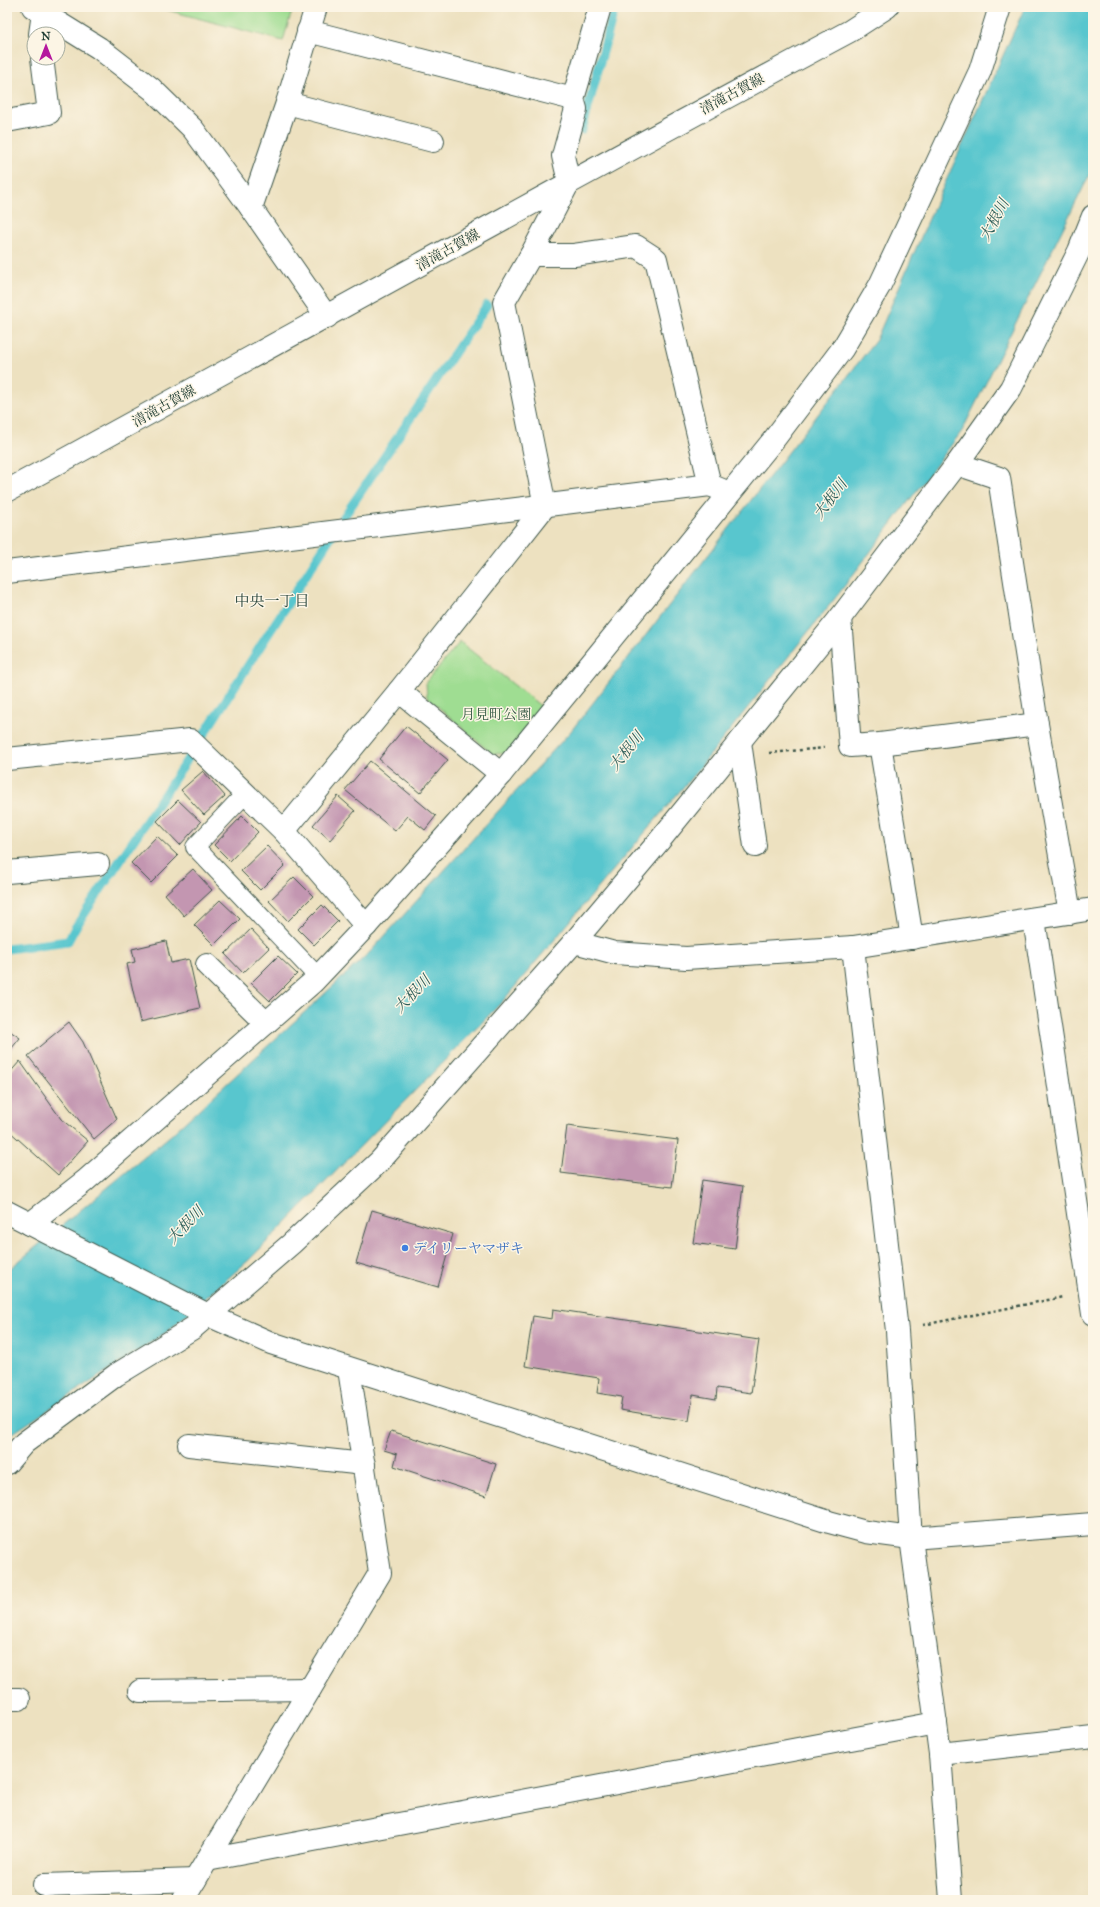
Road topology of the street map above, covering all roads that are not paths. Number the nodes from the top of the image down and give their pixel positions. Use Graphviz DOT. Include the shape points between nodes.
graph roads {
  1 [pos="316,7"];
  2 [pos="600,7"];
  3 [pos="887,7"];
  4 [pos="1000,7"];
  5 [pos="39,18"];
  6 [pos="308,31"];
  7 [pos="43,66"];
  8 [pos="573,99"];
  9 [pos="287,103"];
  10 [pos="7,121"];
  11 [pos="433,141"];
  12 [pos="569,182"];
  13 [pos="251,208"];
  14 [pos="1093,216"];
  15 [pos="531,255"];
  16 [pos="327,317"];
  17 [pos="957,464"];
  18 [pos="710,485"];
  19 [pos="7,491"];
  20 [pos="730,494"];
  21 [pos="546,506"];
  22 [pos="7,572"];
  23 [pos="840,618"];
  24 [pos="400,691"];
  25 [pos="1037,724"];
  26 [pos="740,742"];
  27 [pos="880,744"];
  28 [pos="7,759"];
  29 [pos="501,774"];
  30 [pos="245,794"];
  31 [pos="284,832"];
  32 [pos="755,846"];
  33 [pos="98,864"];
  34 [pos="7,872"];
  35 [pos="1093,910"];
  36 [pos="1070,913"];
  37 [pos="1034,919"];
  38 [pos="366,926"];
  39 [pos="912,938"];
  40 [pos="574,942"];
  41 [pos="853,947"];
  42 [pos="207,965"];
  43 [pos="318,977"];
  44 [pos="266,1023"];
  45 [pos="7,1212"];
  46 [pos="30,1224"];
  47 [pos="203,1312"];
  48 [pos="1093,1314"];
  49 [pos="349,1369"];
  50 [pos="189,1446"];
  51 [pos="8,1462"];
  52 [pos="364,1464"];
  53 [pos="1093,1524"];
  54 [pos="911,1538"];
  55 [pos="310,1689"];
  56 [pos="140,1691"];
  57 [pos="936,1723"];
  58 [pos="1093,1737"];
  59 [pos="940,1754"];
  60 [pos="207,1860"];
  61 [pos="195,1880"];
  62 [pos="44,1885"];
  63 [pos="182,1900"];
  64 [pos="951,1900"];
  1 -- 6 [label="street"];
  2 -- 8 [label="street"];
  3 -- 12 [label="street, 清滝古賀線" via="850,31"];
  4 -- 20 [label="street" via="980,71 880,285 843,348"];
  5 -- 13 [label="street" via="99,48 152,89 193,129"];
  6 -- 8 [label="street"];
  6 -- 9 [label="street"];
  7 -- 10 [label="street" via="49,113"];
  8 -- 12 [label="street" via="576,109 563,156"];
  9 -- 11 [label="street"];
  9 -- 13 [label="street"];
  12 -- 15 [label="street"];
  12 -- 16 [label="street, 清滝古賀線"];
  13 -- 16 [label="street"];
  14 -- 17 [label="street" via="1079,251 1011,388"];
  15 -- 18 [label="street" via="574,255 636,246 656,259"];
  15 -- 21 [label="street" via="504,302"];
  16 -- 19 [label="street, 清滝古賀線"];
  17 -- 23 [label="street"];
  17 -- 25 [label="street" via="1000,478"];
  18 -- 20 [label="street"];
  18 -- 21 [label="street"];
  20 -- 29 [label="street"];
  21 -- 22 [label="street"];
  21 -- 24 [label="street"];
  23 -- 26 [label="street"];
  23 -- 27 [label="street" via="850,746"];
  24 -- 29 [label="street"];
  24 -- 31 [label="street"];
  25 -- 27 [label="street"];
  25 -- 36 [label="street"];
  26 -- 32 [label="street"];
  26 -- 40 [label="street"];
  27 -- 39 [label="street"];
  28 -- 30 [label="street" via="190,740"];
  29 -- 38 [label="street"];
  30 -- 31 [label="street"];
  30 -- 43 [label="lane" via="195,846"];
  31 -- 38 [label="street"];
  33 -- 34 [label="street"];
  35 -- 36 [label="street"];
  36 -- 37 [label="street"];
  37 -- 39 [label="street"];
  37 -- 48 [label="street"];
  38 -- 43 [label="street"];
  39 -- 41 [label="street"];
  40 -- 41 [label="street" via="615,953 686,958"];
  40 -- 47 [label="street" via="380,1161 291,1244"];
  41 -- 54 [label="street" via="897,1331"];
  42 -- 44 [label="street"];
  43 -- 44 [label="street"];
  44 -- 46 [label="street" via="85,1181"];
  45 -- 46 [label="street"];
  46 -- 47 [label="street"];
  47 -- 49 [label="street" via="271,1343"];
  47 -- 51 [label="street" via="193,1328 116,1375 24,1443"];
  49 -- 52 [label="street"];
  49 -- 54 [label="street" via="829,1522 866,1532"];
  50 -- 52 [label="street"];
  52 -- 55 [label="street" via="380,1573"];
  53 -- 54 [label="street"];
  54 -- 57 [label="street"];
  55 -- 56 [label="street"];
  55 -- 60 [label="street"];
  57 -- 59 [label="street"];
  57 -- 60 [label="street"];
  58 -- 59 [label="street"];
  59 -- 64 [label="street"];
  60 -- 61 [label="street"];
  61 -- 62 [label="street"];
  61 -- 63 [label="street"];
}
